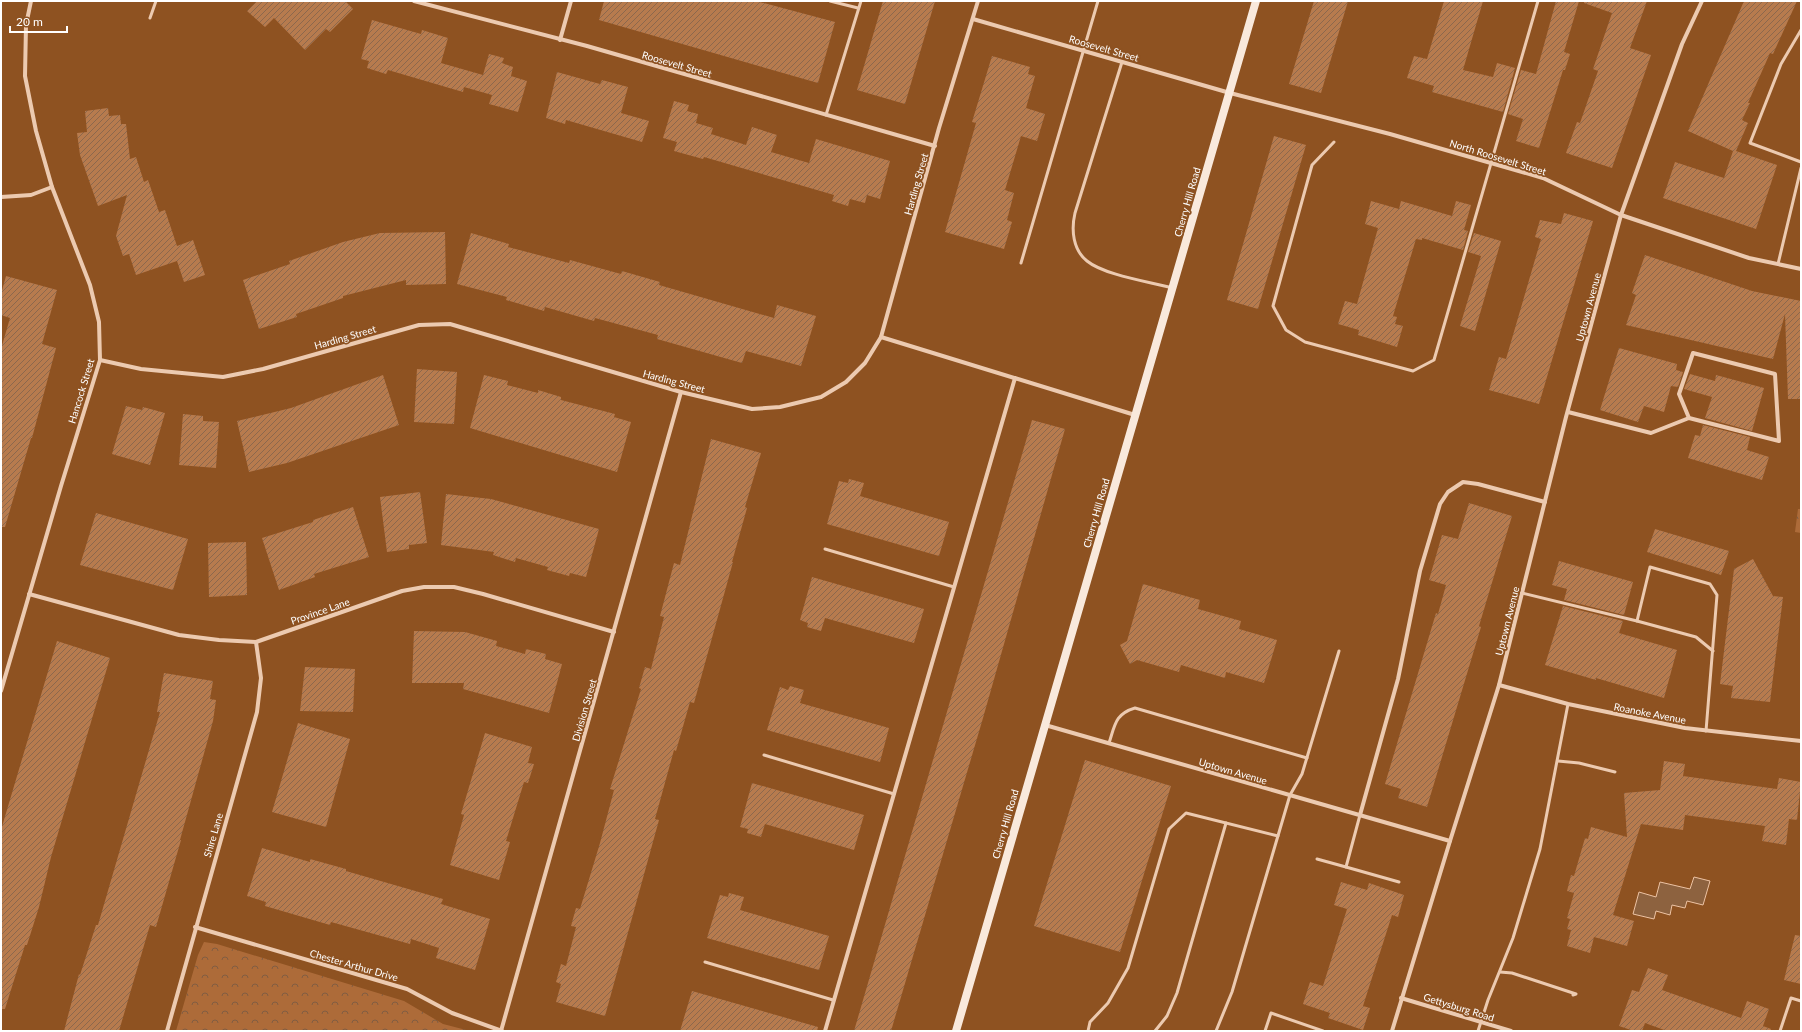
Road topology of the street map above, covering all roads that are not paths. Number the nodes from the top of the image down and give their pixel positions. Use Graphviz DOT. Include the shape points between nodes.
graph roads {
  1 [pos="31,1"];
  2 [pos="156,1"];
  3 [pos="414,1"];
  4 [pos="571,1"];
  5 [pos="830,1"];
  6 [pos="861,1"];
  7 [pos="978,1"];
  8 [pos="1098,1"];
  9 [pos="1256,1"];
  10 [pos="1538,1"];
  11 [pos="1702,1"];
  12 [pos="858,8"];
  13 [pos="150,18"];
  14 [pos="973,19"];
  15 [pos="1801,30"];
  16 [pos="560,40"];
  17 [pos="1083,51"];
  18 [pos="1122,62"];
  19 [pos="1230,93"];
  20 [pos="826,115"];
  21 [pos="1334,142"];
  22 [pos="935,146"];
  23 [pos="1801,162"];
  24 [pos="1490,163"];
  25 [pos="1801,168"];
  26 [pos="52,187"];
  27 [pos="1,197"];
  28 [pos="1621,215"];
  29 [pos="1021,263"];
  30 [pos="1778,264"];
  31 [pos="1801,269"];
  32 [pos="1172,288"];
  33 [pos="881,336"];
  34 [pos="100,360"];
  35 [pos="1015,378"];
  36 [pos="680,392"];
  37 [pos="1568,412"];
  38 [pos="1135,415"];
  39 [pos="1688,418"];
  40 [pos="1545,502"];
  41 [pos="825,549"];
  42 [pos="954,587"];
  43 [pos="1522,593"];
  44 [pos="29,594"];
  45 [pos="1638,621"];
  46 [pos="614,632"];
  47 [pos="256,642"];
  48 [pos="1713,650"];
  49 [pos="1338,651"];
  50 [pos="1499,685"];
  51 [pos="1,691"];
  52 [pos="1568,704"];
  53 [pos="1044,724"];
  54 [pos="1706,731"];
  55 [pos="1801,741"];
  56 [pos="1109,744"];
  57 [pos="764,755"];
  58 [pos="1307,758"];
  59 [pos="1558,761"];
  60 [pos="1615,772"];
  61 [pos="894,794"];
  62 [pos="1290,795"];
  63 [pos="1360,815"];
  64 [pos="1226,823"];
  65 [pos="1278,836"];
  66 [pos="1450,841"];
  67 [pos="1317,859"];
  68 [pos="1346,867"];
  69 [pos="1399,882"];
  70 [pos="195,927"];
  71 [pos="705,962"];
  72 [pos="1500,972"];
  73 [pos="1573,995"];
  74 [pos="1401,998"];
  75 [pos="834,1000"];
  76 [pos="1801,1001"];
  77 [pos="1481,1022"];
  78 [pos="167,1031"];
  79 [pos="501,1031"];
  80 [pos="825,1031"];
  81 [pos="956,1031"];
  82 [pos="1088,1031"];
  83 [pos="1155,1031"];
  84 [pos="1216,1031"];
  85 [pos="1265,1031"];
  86 [pos="1323,1031"];
  87 [pos="1392,1031"];
  88 [pos="1478,1031"];
  89 [pos="1511,1031"];
  90 [pos="1780,1031"];
  1 -- 26 [label="street, Hancock Street" via="26,25 25,76 36,131"];
  2 -- 13 [label="lane"];
  3 -- 16 [label="street, Roosevelt Street"];
  4 -- 16 [label="street"];
  5 -- 12 [label="lane"];
  6 -- 12 [label="lane"];
  7 -- 14 [label="street, Harding Street"];
  8 -- 17 [label="lane"];
  9 -- 19 [label="main road, Cherry Hill Road"];
  10 -- 24 [label="lane"];
  11 -- 28 [label="street, Uptown Avenue" via="1682,44"];
  12 -- 20 [label="lane"];
  14 -- 17 [label="street, Roosevelt Street"];
  14 -- 22 [label="street, Harding Street"];
  15 -- 23 [label="lane" via="1781,64 1750,143"];
  16 -- 20 [label="street, Roosevelt Street"];
  17 -- 18 [label="street, Roosevelt Street"];
  17 -- 29 [label="lane"];
  18 -- 19 [label="street, Roosevelt Street"];
  18 -- 32 [label="lane" via="1075,213 1073,235 1079,251 1087,261 1104,270"];
  19 -- 24 [label="street, North Roosevelt Street" via="1390,134"];
  19 -- 32 [label="main road, Cherry Hill Road"];
  20 -- 22 [label="street, Roosevelt Street"];
  21 -- 24 [label="lane" via="1312,165 1273,306 1286,330 1305,342 1413,371 1434,360"];
  22 -- 33 [label="street, Harding Street"];
  24 -- 28 [label="street, North Roosevelt Street" via="1543,178"];
  25 -- 30 [label="lane"];
  26 -- 27 [label="street" via="31,195"];
  26 -- 34 [label="street, Hancock Street" via="90,285 98,322"];
  28 -- 30 [label="street, North Roosevelt Street" via="1749,258"];
  28 -- 37 [label="street, Uptown Avenue"];
  30 -- 31 [label="street, North Roosevelt Street"];
  32 -- 38 [label="main road, Cherry Hill Road"];
  33 -- 35 [label="street"];
  33 -- 36 [label="street, Harding Street" via="865,363 846,382 820,397 780,407 752,409"];
  34 -- 36 [label="street, Harding Street" via="141,369 223,377 263,369 419,325 450,324"];
  34 -- 44 [label="street, Hancock Street"];
  35 -- 38 [label="street"];
  35 -- 42 [label="street"];
  36 -- 46 [label="street, Division Street"];
  37 -- 39 [label="street" via="1650,433"];
  37 -- 40 [label="street, Uptown Avenue"];
  38 -- 53 [label="main road, Cherry Hill Road"];
  39 -- 39 [label="street" via="1779,441 1775,374 1693,353 1679,394"];
  40 -- 43 [label="street, Uptown Avenue"];
  40 -- 63 [label="street" via="1463,482 1448,492 1440,504 1420,571 1398,679"];
  41 -- 42 [label="lane"];
  42 -- 61 [label="street"];
  43 -- 45 [label="lane"];
  43 -- 50 [label="street, Uptown Avenue"];
  44 -- 47 [label="street, Province Lane" via="179,635"];
  44 -- 51 [label="street, Hancock Street"];
  45 -- 48 [label="lane" via="1696,637"];
  45 -- 48 [label="lane" via="1650,568 1710,584 1717,595"];
  46 -- 47 [label="street, Province Lane" via="483,594 454,588 424,587 402,591"];
  46 -- 79 [label="street, Division Street"];
  47 -- 70 [label="street, Shire Lane" via="261,678 257,712"];
  48 -- 54 [label="lane"];
  49 -- 58 [label="lane"];
  50 -- 52 [label="street, Roanoke Avenue"];
  50 -- 66 [label="street, Uptown Avenue"];
  52 -- 54 [label="street, Roanoke Avenue"];
  52 -- 59 [label="lane"];
  53 -- 56 [label="street, Uptown Avenue"];
  53 -- 81 [label="main road, Cherry Hill Road"];
  54 -- 55 [label="street, Roanoke Avenue"];
  56 -- 58 [label="lane" via="1116,721 1124,712 1135,708"];
  56 -- 62 [label="street, Uptown Avenue"];
  57 -- 61 [label="lane"];
  58 -- 62 [label="lane" via="1302,774"];
  59 -- 60 [label="lane"];
  59 -- 72 [label="lane" via="1540,849 1522,912"];
  61 -- 75 [label="street"];
  62 -- 63 [label="street, Uptown Avenue"];
  62 -- 65 [label="lane"];
  63 -- 66 [label="street, Uptown Avenue"];
  63 -- 68 [label="lane"];
  64 -- 65 [label="lane"];
  64 -- 82 [label="lane" via="1186,813 1169,829 1128,968 1108,1003 1090,1022"];
  64 -- 83 [label="lane" via="1178,993 1167,1016"];
  65 -- 84 [label="lane" via="1232,992"];
  66 -- 74 [label="street"];
  67 -- 68 [label="lane"];
  68 -- 69 [label="lane"];
  70 -- 78 [label="street, Shire Lane"];
  70 -- 79 [label="street, Chester Arthur Drive" via="407,989 452,1013"];
  71 -- 75 [label="lane"];
  72 -- 73 [label="lane" via="1512,973 1576,994"];
  72 -- 77 [label="lane"];
  74 -- 77 [label="street, Gettysburg Road"];
  74 -- 87 [label="street"];
  75 -- 80 [label="street"];
  76 -- 90 [label="lane" via="1791,998"];
  77 -- 88 [label="lane"];
  77 -- 89 [label="street, Gettysburg Road"];
  85 -- 86 [label="lane" via="1271,1014"];
}
